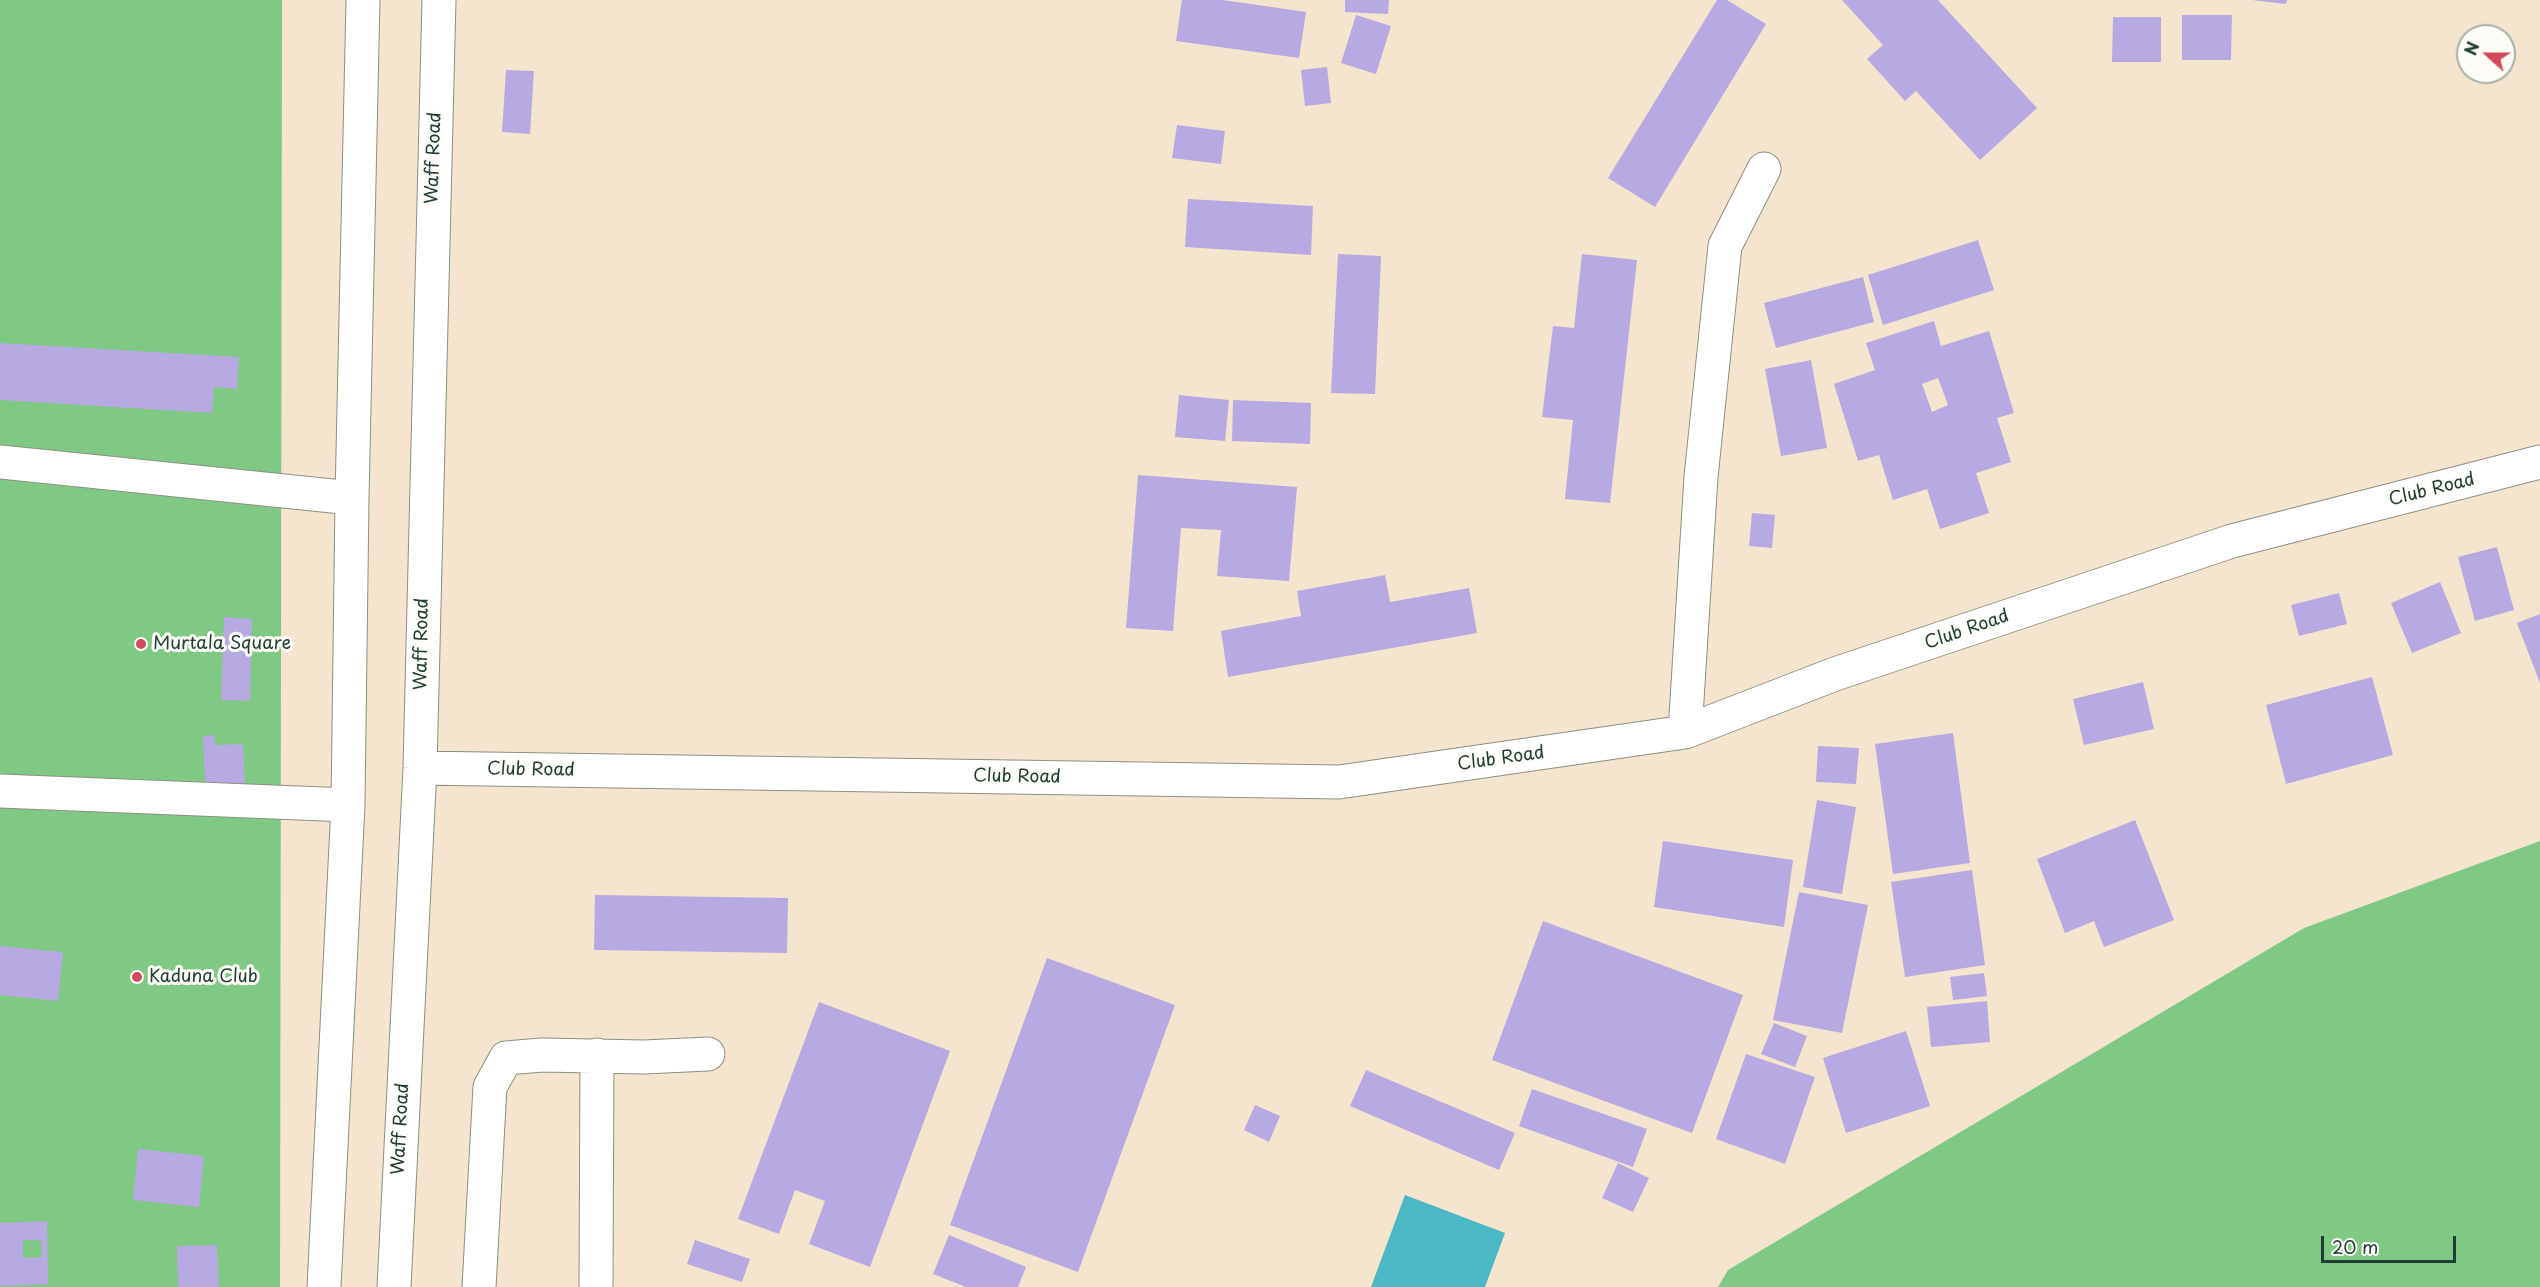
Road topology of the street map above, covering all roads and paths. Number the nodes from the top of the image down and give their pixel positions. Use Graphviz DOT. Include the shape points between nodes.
graph roads {
  1 [pos="363,0"];
  2 [pos="439,0"];
  3 [pos="1764,169"];
  4 [pos="0,462"];
  5 [pos="2540,462"];
  6 [pos="352,498"];
  7 [pos="1685,732"];
  8 [pos="420,768"];
  9 [pos="0,792"];
  10 [pos="348,805"];
  11 [pos="708,1054"];
  12 [pos="597,1055"];
  13 [pos="324,1287"];
  14 [pos="394,1287"];
  15 [pos="479,1287"];
  16 [pos="596,1287"];
  1 -- 6 [label="street"];
  2 -- 8 [label="street, Waff Road"];
  3 -- 7 [label="street" via="1725,246 1701,477"];
  4 -- 6 [label="street"];
  5 -- 7 [label="street, Club Road" via="2232,541 1835,674"];
  6 -- 10 [label="street"];
  7 -- 8 [label="street, Club Road" via="1339,782"];
  8 -- 14 [label="street, Waff Road"];
  9 -- 10 [label="street"];
  10 -- 13 [label="street"];
  11 -- 12 [label="street"];
  12 -- 15 [label="street" via="506,1058 490,1087"];
  12 -- 16 [label="street"];
}
